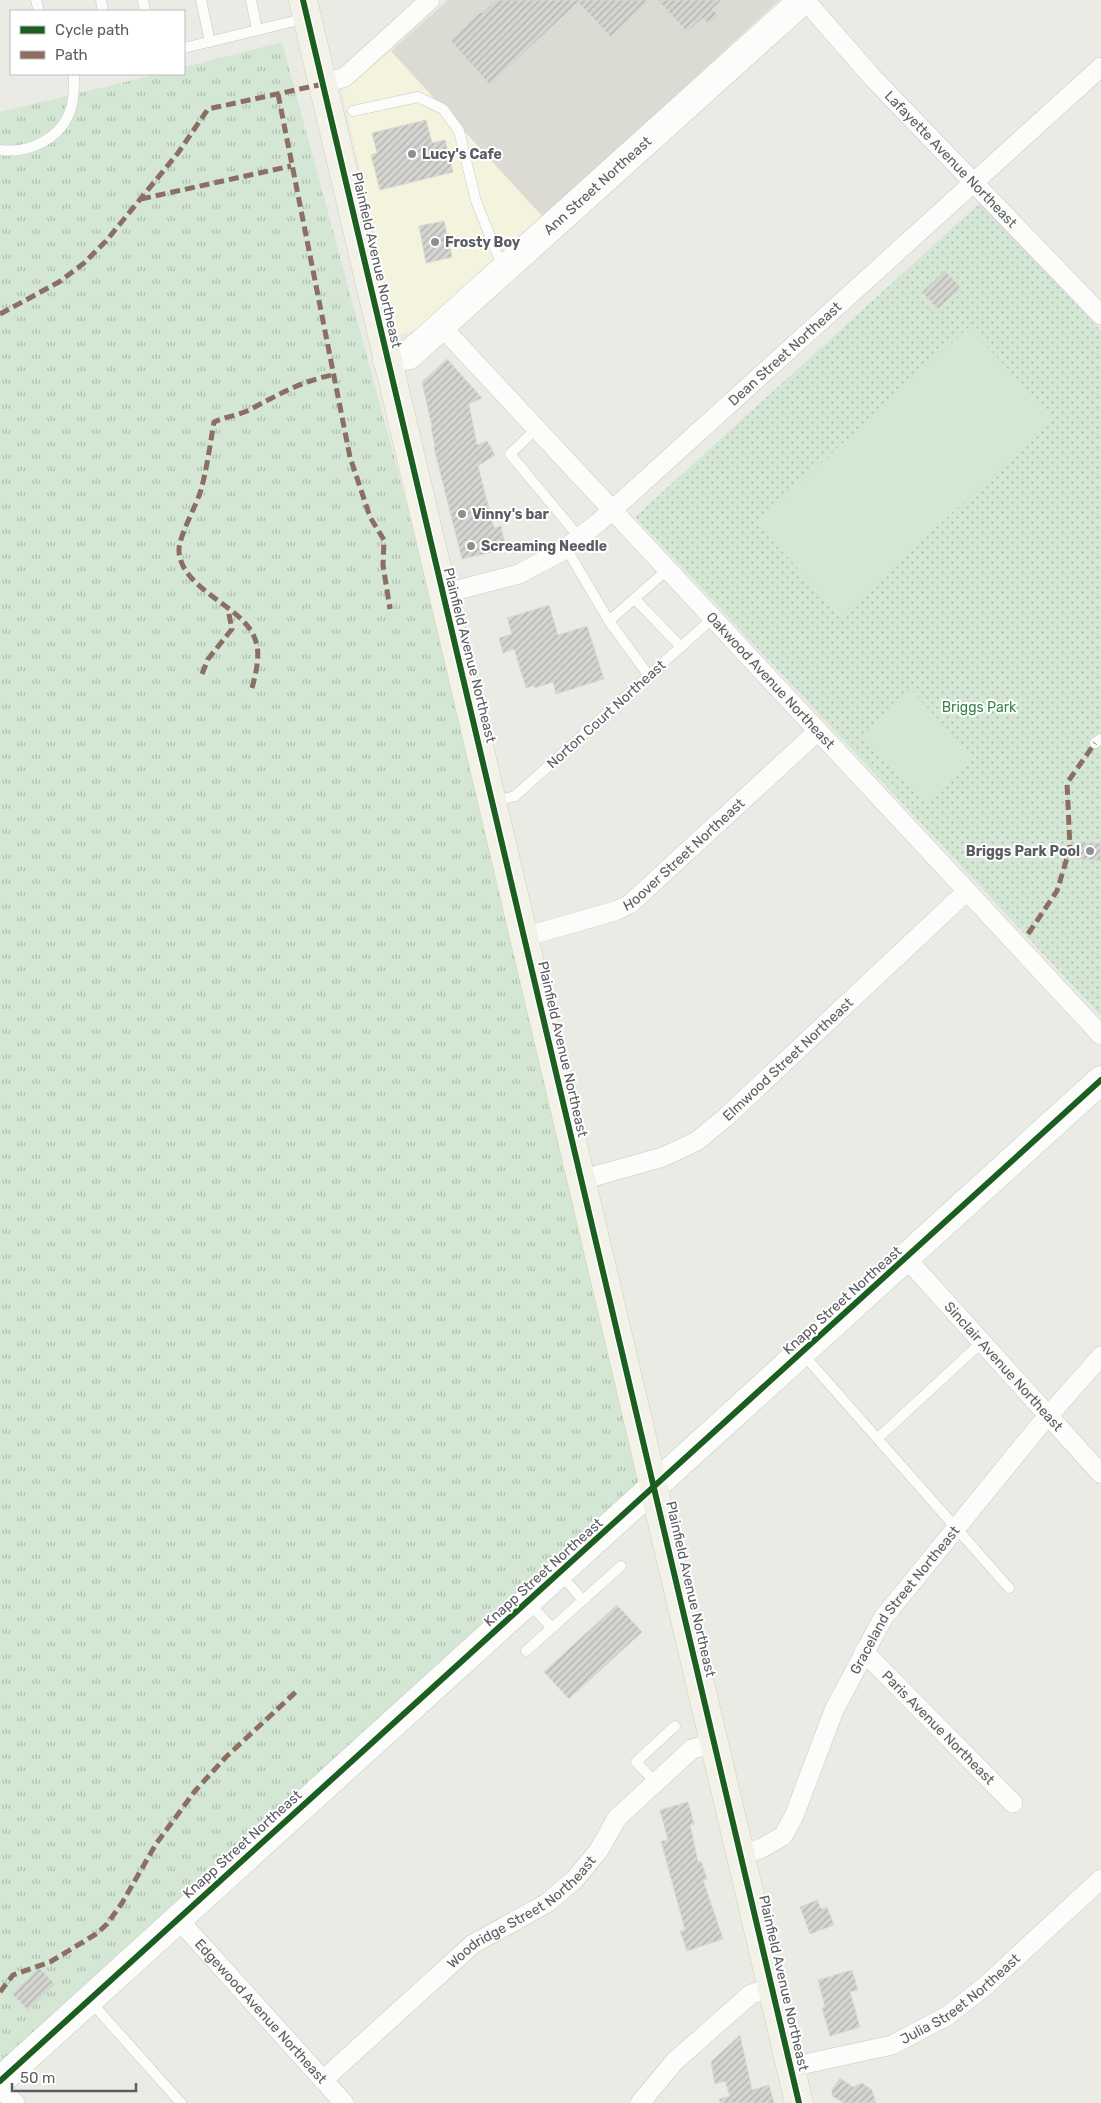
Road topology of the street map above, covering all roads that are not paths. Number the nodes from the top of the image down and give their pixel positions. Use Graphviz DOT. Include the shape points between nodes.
graph roads {
  1 [pos="201,0"];
  2 [pos="251,0"];
  3 [pos="430,0"];
  4 [pos="804,0"];
  5 [pos="305,9"];
  6 [pos="258,30"];
  7 [pos="210,42"];
  8 [pos="185,48"];
  9 [pos="1101,66"];
  10 [pos="75,75"];
  11 [pos="323,84"];
  12 [pos="353,110"];
  13 [pos="0,150"];
  14 [pos="974,181"];
  15 [pos="503,270"];
  16 [pos="1101,315"];
  17 [pos="441,326"];
  18 [pos="387,360"];
  19 [pos="536,429"];
  20 [pos="612,510"];
  21 [pos="572,542"];
  22 [pos="668,569"];
  23 [pos="442,594"];
  24 [pos="635,598"];
  25 [pos="714,617"];
  26 [pos="609,621"];
  27 [pos="681,647"];
  28 [pos="649,676"];
  29 [pos="818,731"];
  30 [pos="492,802"];
  31 [pos="967,891"];
  32 [pos="524,937"];
  33 [pos="1101,1034"];
  34 [pos="1101,1080"];
  35 [pos="581,1180"];
  36 [pos="906,1258"];
  37 [pos="982,1342"];
  38 [pos="802,1353"];
  39 [pos="1101,1356"];
  40 [pos="1048,1415"];
  41 [pos="878,1438"];
  42 [pos="1101,1474"];
  43 [pos="654,1487"];
  44 [pos="956,1526"];
  45 [pos="621,1566"];
  46 [pos="560,1574"];
  47 [pos="1009,1588"];
  48 [pos="584,1600"];
  49 [pos="529,1602"];
  50 [pos="552,1628"];
  51 [pos="526,1651"];
  52 [pos="864,1652"];
  53 [pos="675,1726"];
  54 [pos="714,1743"];
  55 [pos="655,1782"];
  56 [pos="1013,1803"];
  57 [pos="741,1856"];
  58 [pos="1101,1879"];
  59 [pos="178,1919"];
  60 [pos="772,1987"];
  61 [pos="89,2000"];
  62 [pos="791,2067"];
  63 [pos="323,2080"];
  64 [pos="0,2081"];
  65 [pos="0,2087"];
  66 [pos="15,2103"];
  67 [pos="181,2103"];
  68 [pos="344,2103"];
  69 [pos="640,2103"];
  70 [pos="799,2103"];
  1 -- 7 [label="lane"];
  2 -- 6 [label="lane"];
  3 -- 11 [label="street" via="345,78"];
  4 -- 14 [label="street, Lafayette Avenue Northeast" via="873,78"];
  4 -- 15 [label="main road, Ann Street Northeast"];
  5 -- 6 [label="lane"];
  5 -- 11 [label="main road, Plainfield Avenue Northeast"];
  6 -- 7 [label="lane"];
  7 -- 8 [label="lane"];
  9 -- 14 [label="street, Dean Street Northeast"];
  10 -- 13 [label="lane" via="73,101 58,130 46,142 30,149"];
  11 -- 18 [label="main road, Plainfield Avenue Northeast"];
  12 -- 15 [label="lane" via="418,97 443,109 459,131 476,201"];
  14 -- 16 [label="street, Lafayette Avenue Northeast"];
  14 -- 20 [label="street, Dean Street Northeast"];
  15 -- 17 [label="main road, Ann Street Northeast"];
  17 -- 18 [label="main road, Ann Street Northeast" via="410,355"];
  17 -- 19 [label="street, Oakwood Avenue Northeast"];
  18 -- 23 [label="main road, Plainfield Avenue Northeast"];
  19 -- 20 [label="street, Oakwood Avenue Northeast"];
  19 -- 21 [label="lane" via="510,454"];
  20 -- 21 [label="street, Dean Street Northeast"];
  20 -- 22 [label="street, Oakwood Avenue Northeast"];
  21 -- 23 [label="street, Dean Street Northeast" via="520,574"];
  21 -- 26 [label="lane"];
  22 -- 24 [label="lane"];
  22 -- 25 [label="street, Oakwood Avenue Northeast"];
  23 -- 30 [label="main road, Plainfield Avenue Northeast"];
  24 -- 26 [label="lane"];
  24 -- 27 [label="lane"];
  25 -- 27 [label="lane, Norton Court Northeast"];
  25 -- 29 [label="street, Oakwood Avenue Northeast"];
  26 -- 28 [label="lane"];
  27 -- 28 [label="lane, Norton Court Northeast"];
  28 -- 30 [label="lane, Norton Court Northeast" via="515,796"];
  29 -- 31 [label="street, Oakwood Avenue Northeast"];
  29 -- 32 [label="street, Hoover Street Northeast" via="630,904"];
  30 -- 32 [label="main road, Plainfield Avenue Northeast"];
  31 -- 33 [label="street, Oakwood Avenue Northeast"];
  31 -- 35 [label="street, Elmwood Street Northeast" via="697,1141 663,1157"];
  32 -- 35 [label="main road, Plainfield Avenue Northeast"];
  34 -- 36 [label="main road, Knapp Street Northeast"];
  35 -- 43 [label="main road, Plainfield Avenue Northeast"];
  36 -- 37 [label="street, Sinclair Avenue Northeast"];
  36 -- 38 [label="main road, Knapp Street Northeast"];
  37 -- 40 [label="street, Sinclair Avenue Northeast"];
  37 -- 41 [label="lane"];
  38 -- 41 [label="lane"];
  38 -- 43 [label="main road, Knapp Street Northeast"];
  39 -- 40 [label="street, Graceland Street Northeast"];
  40 -- 42 [label="street, Sinclair Avenue Northeast"];
  40 -- 44 [label="street, Graceland Street Northeast"];
  41 -- 44 [label="lane"];
  43 -- 46 [label="main road, Knapp Street Northeast"];
  43 -- 54 [label="main road, Plainfield Avenue Northeast"];
  44 -- 47 [label="lane"];
  44 -- 52 [label="street, Graceland Street Northeast" via="883,1618"];
  45 -- 48 [label="lane"];
  46 -- 48 [label="lane"];
  46 -- 49 [label="main road, Knapp Street Northeast"];
  48 -- 50 [label="lane"];
  49 -- 50 [label="lane"];
  49 -- 59 [label="main road, Knapp Street Northeast"];
  50 -- 51 [label="lane"];
  52 -- 56 [label="street, Paris Avenue Northeast"];
  52 -- 57 [label="street, Graceland Street Northeast" via="834,1710 794,1816 783,1836"];
  53 -- 55 [label="lane" via="636,1762"];
  54 -- 55 [label="street, Woodridge Street Northeast" via="692,1749"];
  54 -- 57 [label="main road, Plainfield Avenue Northeast"];
  55 -- 63 [label="street, Woodridge Street Northeast" via="617,1818 599,1850 575,1880 548,1902 474,1944"];
  57 -- 60 [label="main road, Plainfield Avenue Northeast"];
  58 -- 62 [label="street, Julia Street Northeast" via="947,2016 892,2045"];
  59 -- 61 [label="main road, Knapp Street Northeast"];
  59 -- 63 [label="street, Edgewood Avenue Northeast"];
  60 -- 62 [label="main road, Plainfield Avenue Northeast"];
  60 -- 69 [label="street" via="751,1994 716,2024 675,2061"];
  61 -- 64 [label="main road, Knapp Street Northeast"];
  61 -- 67 [label="lane"];
  62 -- 70 [label="main road, Plainfield Avenue Northeast"];
  63 -- 68 [label="street, Edgewood Avenue Northeast"];
  65 -- 66 [label="street"];
}
